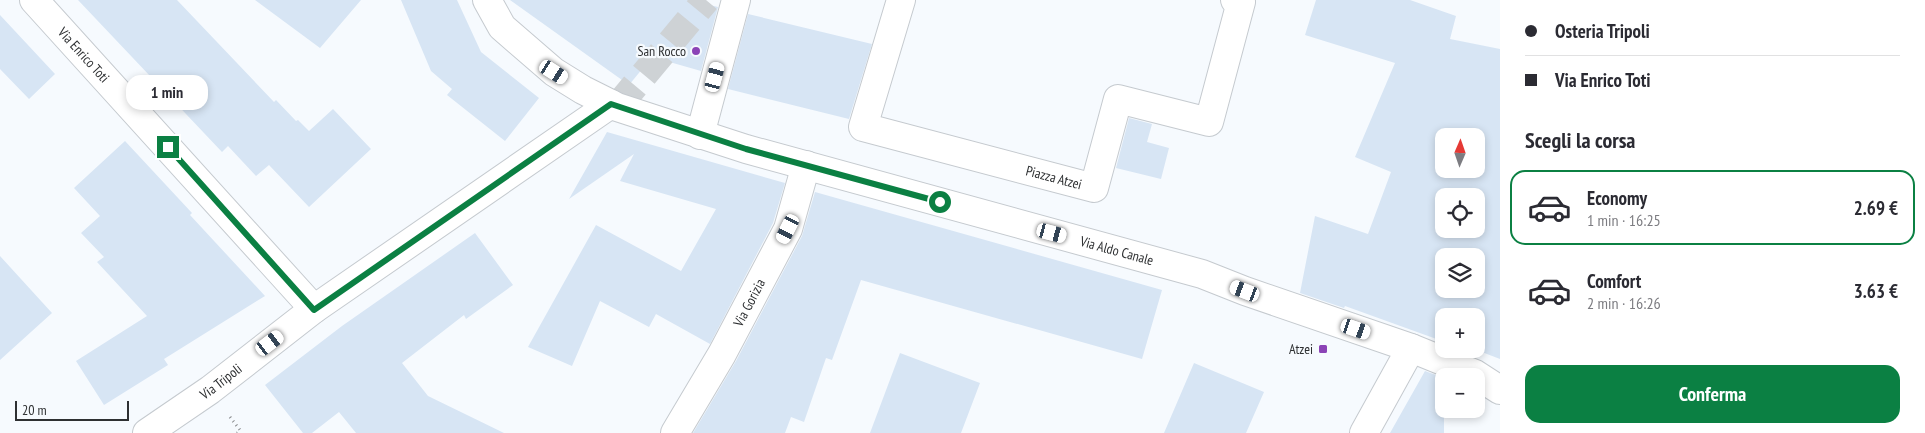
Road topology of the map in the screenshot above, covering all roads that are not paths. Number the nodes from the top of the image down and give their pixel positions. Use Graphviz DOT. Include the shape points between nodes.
graph roads {
  1 [pos="34,0"];
  2 [pos="487,0"];
  3 [pos="736,0"];
  4 [pos="901,0"];
  5 [pos="1235,0"];
  6 [pos="611,104"];
  7 [pos="700,135"];
  8 [pos="806,165"];
  9 [pos="314,310"];
  10 [pos="1411,348"];
  11 [pos="1500,390"];
  12 [pos="147,433"];
  13 [pos="675,433"];
  14 [pos="1364,433"];
  1 -- 9 [label="street, Via Enrico Toti"];
  2 -- 6 [label="street, Via Aldo Canale" via="502,27 554,72"];
  3 -- 7 [label="street"];
  4 -- 5 [label="street, Piazza Atzei" via="863,127 1094,188 1118,99 1209,122 1241,2"];
  6 -- 7 [label="street, Via Aldo Canale"];
  6 -- 9 [label="street, Via Tripoli"];
  7 -- 8 [label="street, Via Aldo Canale"];
  8 -- 10 [label="street, Via Aldo Canale" via="1202,274"];
  8 -- 13 [label="street, Via Gorizia" via="788,229 722,354"];
  9 -- 12 [label="street, Via Tripoli" via="210,390"];
  10 -- 11 [label="street, Via Aldo Canale" via="1475,374"];
  10 -- 14 [label="street"];
}
